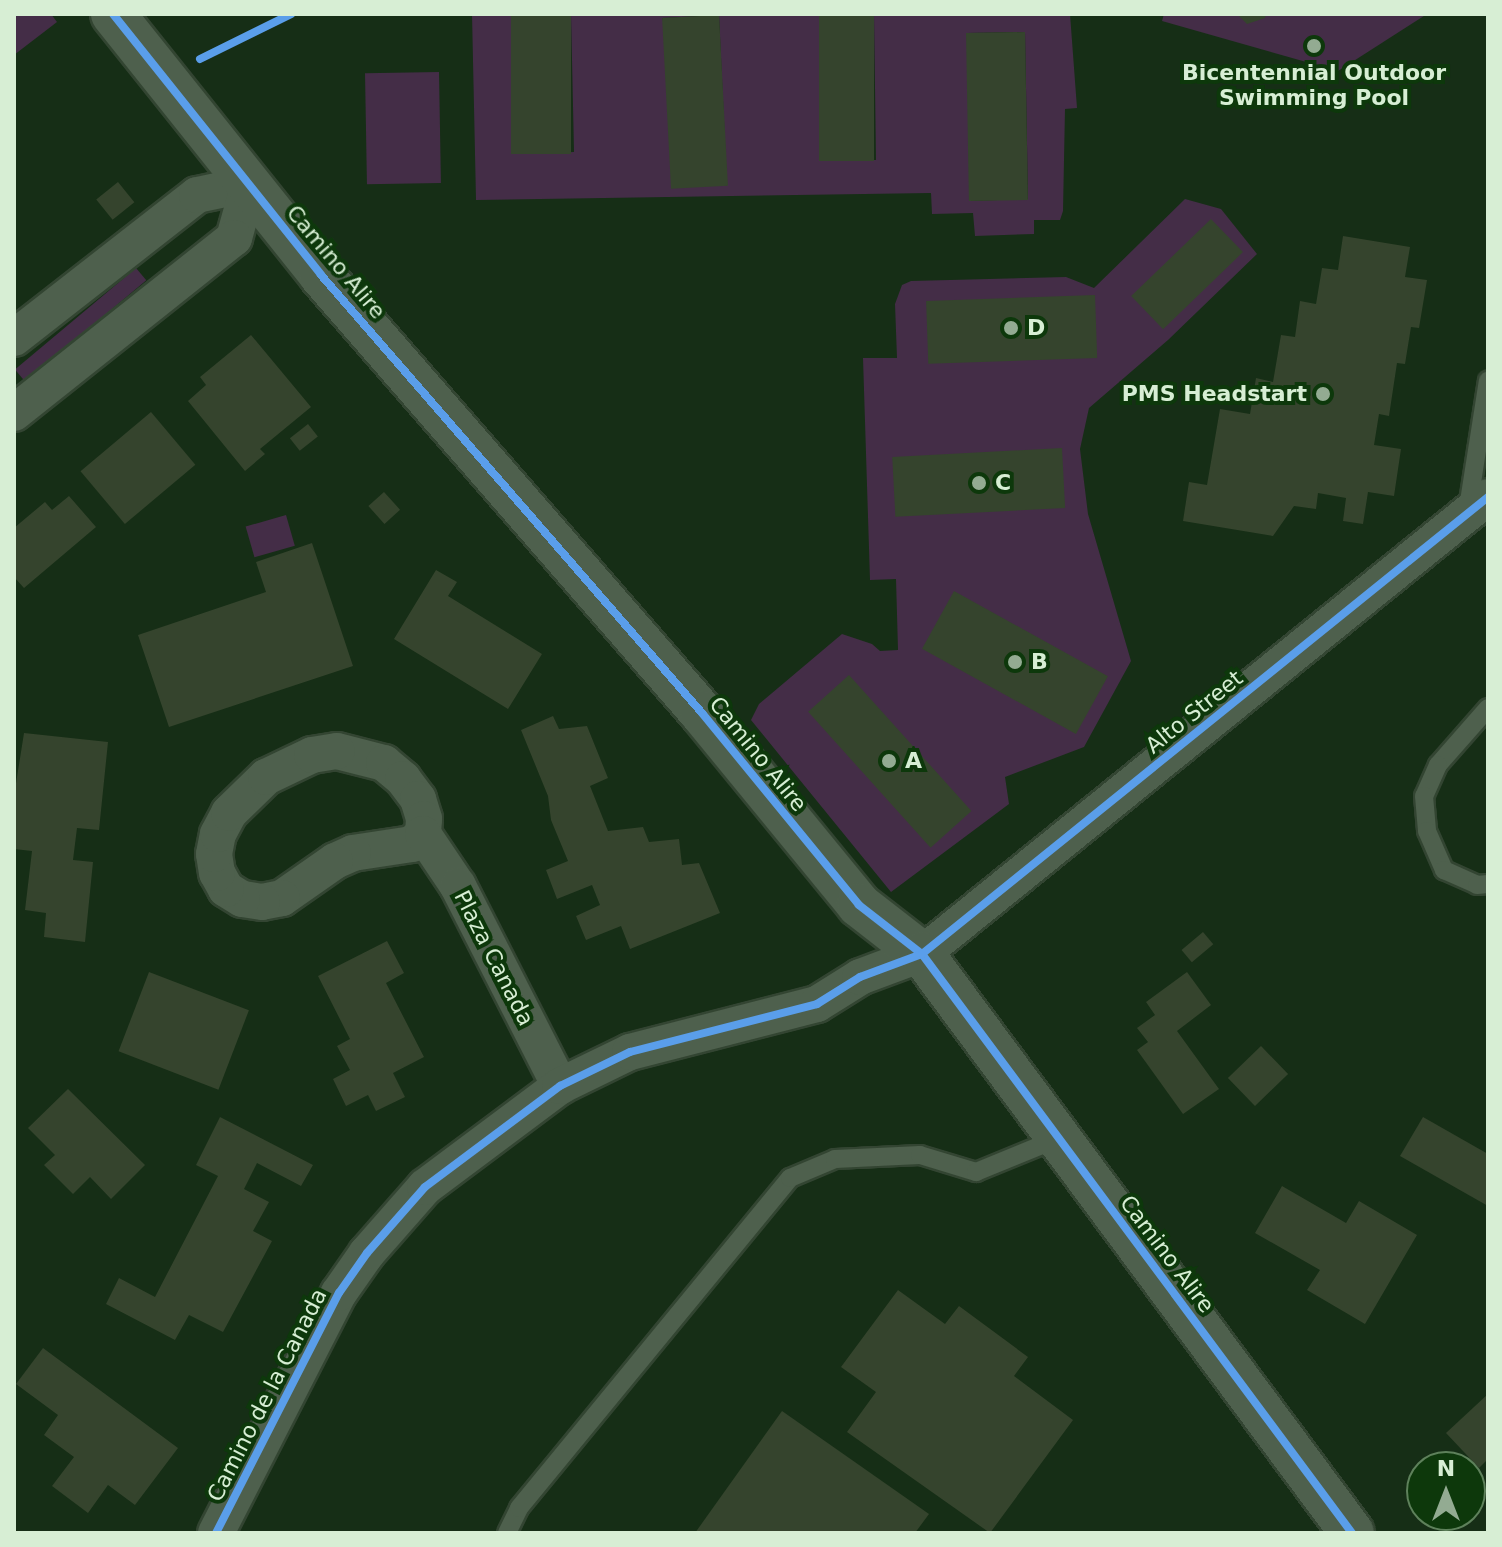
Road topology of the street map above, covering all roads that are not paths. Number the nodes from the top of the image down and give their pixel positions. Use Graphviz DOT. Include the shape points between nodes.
graph roads {
  1 [pos="113,14"];
  2 [pos="249,184"];
  3 [pos="14,338"];
  4 [pos="1488,381"];
  5 [pos="14,413"];
  6 [pos="1482,503"];
  7 [pos="1488,708"];
  8 [pos="423,834"];
  9 [pos="1488,884"];
  10 [pos="922,954"];
  11 [pos="560,1086"];
  12 [pos="1059,1138"];
  13 [pos="216,1533"];
  14 [pos="507,1533"];
  15 [pos="1352,1533"];
  1 -- 2 [label="street, Camino Alire"];
  2 -- 3 [label="street" via="197,195"];
  2 -- 5 [label="street" via="234,238"];
  2 -- 10 [label="street, Camino Alire" via="321,275 702,713 859,905"];
  4 -- 6 [label="lane"];
  6 -- 10 [label="street, Alto Street"];
  7 -- 9 [label="lane" via="1438,765 1424,796 1427,831 1444,870 1477,885"];
  8 -- 8 [label="street, Plaza Canada" via="418,799 403,779 384,763 337,751 288,765 245,793 223,823 214,854 226,889 262,902 282,898 353,853 396,849"];
  8 -- 11 [label="street, Plaza Canada" via="458,886"];
  10 -- 11 [label="street, Camino de la Canada" via="860,977 817,1004 630,1052"];
  10 -- 12 [label="street, Camino Alire"];
  11 -- 13 [label="street, Camino de la Canada" via="425,1187 367,1253 315,1336"];
  12 -- 14 [label="lane" via="976,1172 920,1155 835,1159 790,1178 519,1508"];
  12 -- 15 [label="street, Camino Alire"];
}
